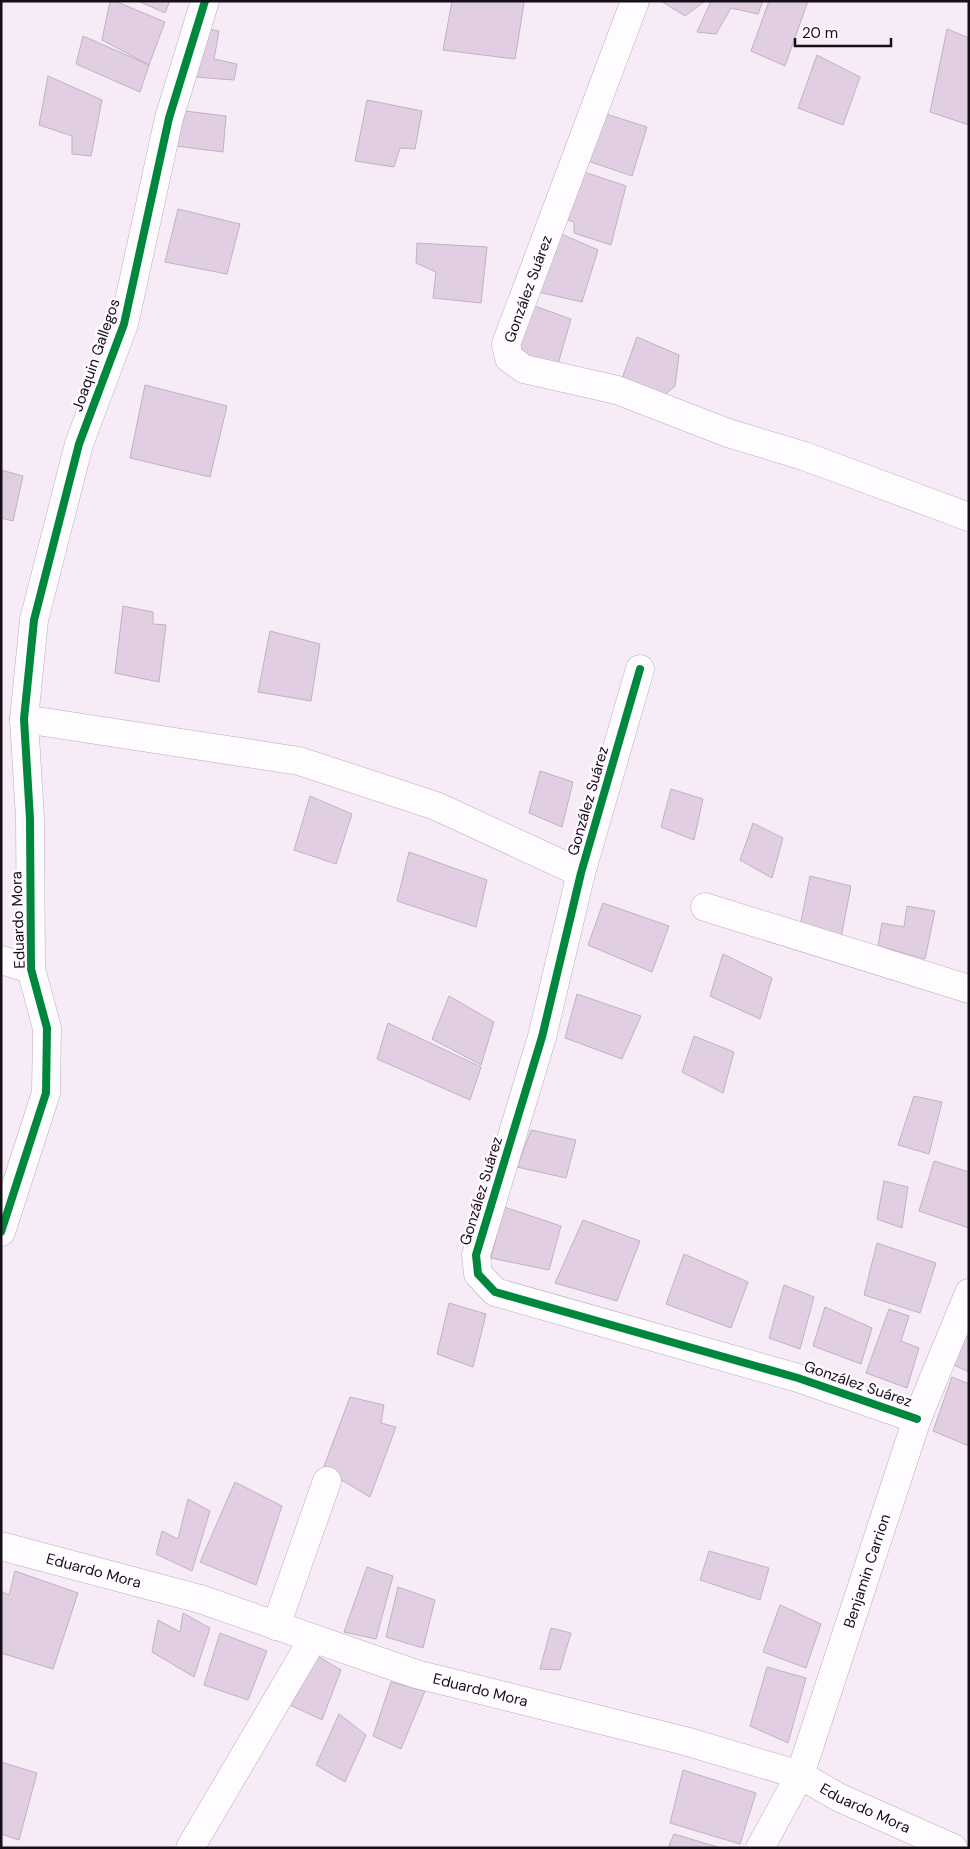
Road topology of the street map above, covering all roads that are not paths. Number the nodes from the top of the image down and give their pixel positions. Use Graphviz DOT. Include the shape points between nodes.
graph roads {
  1 [pos="205,1"];
  2 [pos="635,1"];
  3 [pos="969,517"];
  4 [pos="640,669"];
  5 [pos="24,719"];
  6 [pos="581,873"];
  7 [pos="704,907"];
  8 [pos="1,960"];
  9 [pos="31,969"];
  10 [pos="969,989"];
  11 [pos="1,1232"];
  12 [pos="969,1293"];
  13 [pos="916,1419"];
  14 [pos="328,1481"];
  15 [pos="1,1546"];
  16 [pos="276,1626"];
  17 [pos="313,1639"];
  18 [pos="800,1775"];
  19 [pos="190,1848"];
  20 [pos="760,1848"];
  21 [pos="953,1848"];
  1 -- 5 [label="street, Joaquin Gallegos" via="168,118 124,324 79,444 36,610"];
  2 -- 3 [label="street, González Suárez" via="506,344 509,358 524,369 617,390 728,433 804,456"];
  4 -- 6 [label="street, González Suárez"];
  5 -- 6 [label="street" via="299,761 436,806"];
  5 -- 9 [label="street, Eduardo Mora" via="30,818"];
  6 -- 13 [label="street, González Suárez" via="542,1037 476,1255 478,1274 495,1292 798,1378"];
  7 -- 10 [label="street"];
  8 -- 9 [label="street"];
  9 -- 11 [label="street, Eduardo Mora" via="47,1028 46,1093"];
  12 -- 13 [label="street, Benjamin Carrion"];
  13 -- 18 [label="street, Benjamin Carrion"];
  14 -- 16 [label="street"];
  15 -- 16 [label="street, Eduardo Mora" via="200,1599"];
  16 -- 17 [label="street, Eduardo Mora"];
  17 -- 18 [label="street, Eduardo Mora" via="416,1674 685,1741"];
  17 -- 19 [label="street"];
  18 -- 20 [label="street, Benjamin Carrion"];
  18 -- 21 [label="street, Eduardo Mora" via="838,1797"];
}
